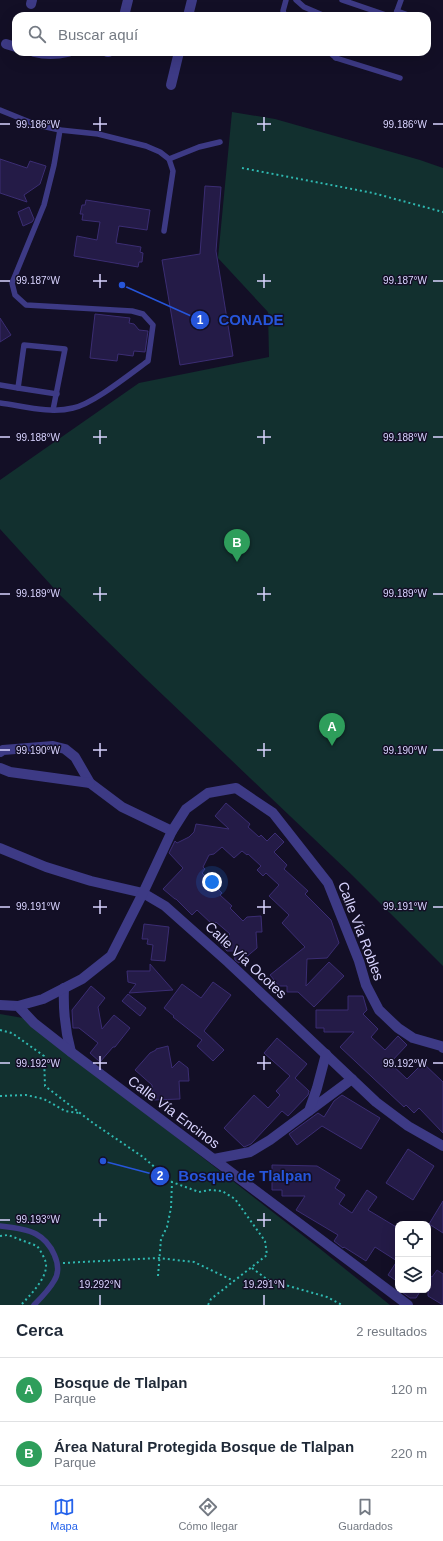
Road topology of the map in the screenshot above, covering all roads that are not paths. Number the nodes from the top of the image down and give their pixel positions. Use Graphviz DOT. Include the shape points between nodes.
graph roads {
  1 [pos="128,0"];
  2 [pos="192,0"];
  3 [pos="286,0"];
  4 [pos="296,0"];
  5 [pos="342,0"];
  6 [pos="401,0"];
  7 [pos="125,12"];
  8 [pos="189,12"];
  9 [pos="283,12"];
  10 [pos="316,12"];
  11 [pos="377,12"];
  12 [pos="396,12"];
  13 [pos="178,56"];
  14 [pos="334,56"];
  15 [pos="336,58"];
  16 [pos="400,78"];
  17 [pos="170,85"];
  18 [pos="0,110"];
  19 [pos="60,130"];
  20 [pos="220,142"];
  21 [pos="169,158"];
  22 [pos="164,231"];
  23 [pos="0,385"];
  24 [pos="18,388"];
  25 [pos="57,394"];
  26 [pos="3,403"];
  27 [pos="0,408"];
  28 [pos="53,410"];
  29 [pos="0,752"];
  30 [pos="0,768"];
  31 [pos="90,783"];
  32 [pos="172,831"];
  33 [pos="0,848"];
  34 [pos="143,893"];
  35 [pos="64,988"];
  36 [pos="0,1005"];
  37 [pos="18,1006"];
  38 [pos="443,1048"];
  39 [pos="71,1052"];
  40 [pos="326,1054"];
  41 [pos="352,1079"];
  42 [pos="309,1111"];
  43 [pos="443,1146"];
  44 [pos="214,1159"];
  45 [pos="0,1226"];
  46 [pos="34,1305"];
  47 [pos="408,1305"];
  1 -- 7 [label="street"];
  2 -- 8 [label="street"];
  3 -- 9 [label="lane"];
  4 -- 10 [label="lane"];
  5 -- 11 [label="lane"];
  6 -- 12 [label="lane"];
  13 -- 17 [label="street"];
  14 -- 15 [label="lane"];
  15 -- 16 [label="lane"];
  18 -- 19 [label="lane" via="37,125"];
  19 -- 21 [label="lane" via="98,134 146,146"];
  19 -- 28 [label="lane" via="44,206 12,283 15,294 26,306 132,311 143,314 153,325 148,361 94,399 74,408"];
  20 -- 21 [label="lane"];
  21 -- 22 [label="lane" via="173,171"];
  23 -- 24 [label="lane"];
  24 -- 25 [label="lane"];
  24 -- 25 [label="lane" via="24,345 64,350"];
  25 -- 28 [label="lane"];
  26 -- 27 [label="lane"];
  26 -- 28 [label="lane"];
  29 -- 31 [label="street" via="53,746 65,749 75,757"];
  30 -- 31 [label="street" via="10,772"];
  31 -- 32 [label="street" via="122,807"];
  32 -- 34 [label="street, Calle Vía Robles"];
  32 -- 38 [label="street, Calle Vía Robles" via="186,809 208,793 236,788 273,813 328,883 366,985 379,1010 413,1038"];
  33 -- 34 [label="street, Calle Vía Ocotes" via="46,867"];
  34 -- 35 [label="street, Calle Vía Robles" via="111,956 82,979"];
  34 -- 40 [label="street, Calle Vía Ocotes" via="165,906"];
  35 -- 37 [label="street, Calle Vía Robles" via="43,999"];
  35 -- 39 [label="street" via="65,1031"];
  36 -- 37 [label="street"];
  37 -- 39 [label="street, Calle Vía Encinos" via="34,1023"];
  39 -- 44 [label="street, Calle Vía Encinos"];
  40 -- 41 [label="street, Calle Vía Ocotes"];
  40 -- 42 [label="street"];
  41 -- 42 [label="street"];
  41 -- 43 [label="street, Calle Vía Ocotes" via="376,1102 408,1126"];
  42 -- 44 [label="street" via="250,1152"];
  44 -- 47 [label="street, Calle Vía Encinos"];
  45 -- 46 [label="lane" via="36,1234 50,1246 58,1263 55,1280"];
}
